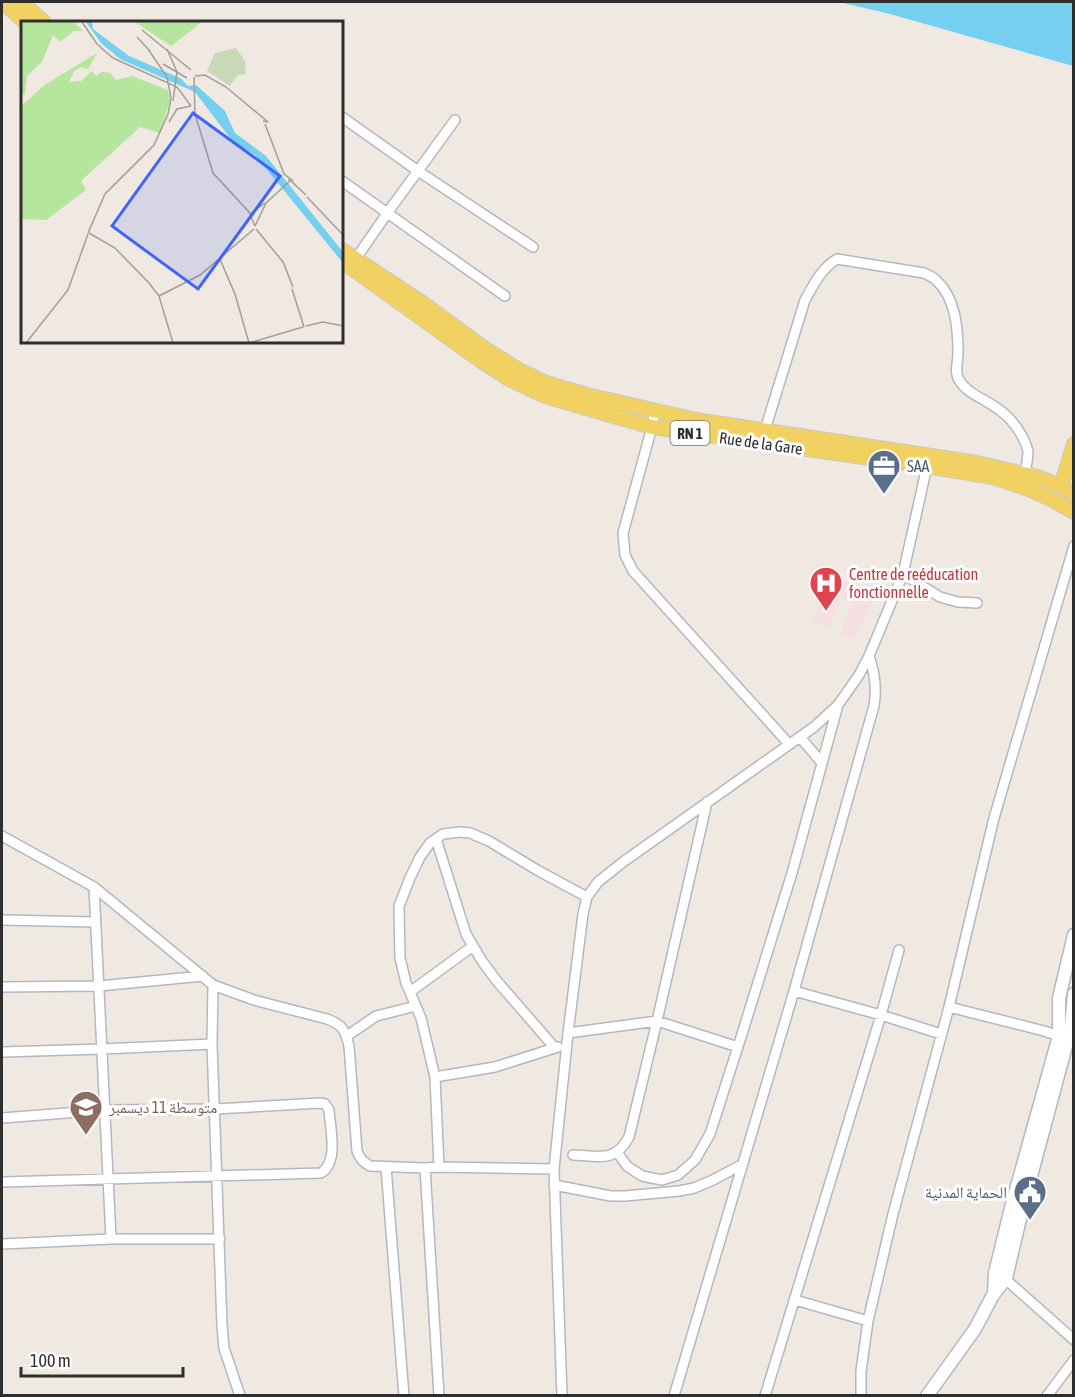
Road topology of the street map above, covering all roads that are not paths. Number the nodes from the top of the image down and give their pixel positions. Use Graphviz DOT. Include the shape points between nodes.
graph roads {
  1 [pos="3,2"];
  2 [pos="21,2"];
  3 [pos="24,21"];
  4 [pos="43,21"];
  5 [pos="344,118"];
  6 [pos="455,120"];
  7 [pos="418,171"];
  8 [pos="344,182"];
  9 [pos="388,212"];
  10 [pos="533,247"];
  11 [pos="349,261"];
  12 [pos="505,297"];
  13 [pos="655,410"];
  14 [pos="652,427"];
  15 [pos="765,430"];
  16 [pos="1074,444"];
  17 [pos="927,460"];
  18 [pos="1025,474"];
  19 [pos="1061,486"];
  20 [pos="1074,494"];
  21 [pos="1074,512"];
  22 [pos="1074,546"];
  23 [pos="903,574"];
  24 [pos="977,603"];
  25 [pos="869,656"];
  26 [pos="838,705"];
  27 [pos="800,736"];
  28 [pos="789,744"];
  29 [pos="822,763"];
  30 [pos="707,802"];
  31 [pos="2,836"];
  32 [pos="436,839"];
  33 [pos="94,887"];
  34 [pos="587,897"];
  35 [pos="2,920"];
  36 [pos="95,922"];
  37 [pos="1074,934"];
  38 [pos="473,946"];
  39 [pos="898,950"];
  40 [pos="203,976"];
  41 [pos="213,985"];
  42 [pos="99,986"];
  43 [pos="2,987"];
  44 [pos="794,991"];
  45 [pos="410,992"];
  46 [pos="1074,994"];
  47 [pos="416,1006"];
  48 [pos="949,1007"];
  49 [pos="881,1015"];
  50 [pos="657,1021"];
  51 [pos="1058,1022"];
  52 [pos="1072,1028"];
  53 [pos="568,1034"];
  54 [pos="941,1034"];
  55 [pos="347,1036"];
  56 [pos="1059,1036"];
  57 [pos="212,1044"];
  58 [pos="567,1044"];
  59 [pos="738,1047"];
  60 [pos="555,1048"];
  61 [pos="102,1049"];
  62 [pos="2,1052"];
  63 [pos="435,1077"];
  64 [pos="105,1110"];
  65 [pos="215,1110"];
  66 [pos="2,1118"];
  67 [pos="617,1152"];
  68 [pos="573,1155"];
  69 [pos="743,1164"];
  70 [pos="386,1167"];
  71 [pos="439,1167"];
  72 [pos="425,1168"];
  73 [pos="554,1169"];
  74 [pos="217,1177"];
  75 [pos="108,1179"];
  76 [pos="2,1182"];
  77 [pos="554,1185"];
  78 [pos="1018,1205"];
  79 [pos="111,1239"];
  80 [pos="220,1239"];
  81 [pos="2,1244"];
  82 [pos="1000,1276"];
  83 [pos="795,1300"];
  84 [pos="868,1321"];
  85 [pos="1074,1340"];
  86 [pos="1074,1360"];
  87 [pos="240,1395"];
  88 [pos="404,1395"];
  89 [pos="439,1395"];
  90 [pos="562,1395"];
  91 [pos="674,1395"];
  92 [pos="765,1395"];
  93 [pos="861,1395"];
  94 [pos="927,1395"];
  95 [pos="1047,1395"];
  1 -- 3 [label="main road"];
  2 -- 4 [label="main road"];
  5 -- 7 [label="street"];
  6 -- 7 [label="street"];
  7 -- 9 [label="street"];
  7 -- 10 [label="street"];
  8 -- 9 [label="street"];
  9 -- 11 [label="street"];
  9 -- 12 [label="street"];
  11 -- 13 [label="main road, Rue de la Gare / RN 1" via="424,304 517,369 556,386"];
  11 -- 14 [label="main road, Rue de la Gare / RN 1" via="509,379 545,396"];
  13 -- 14 [label="street"];
  13 -- 15 [label="main road, Rue de la Gare / RN 1"];
  14 -- 17 [label="main road, Rue de la Gare / RN 1"];
  14 -- 28 [label="street" via="623,533 625,555 633,571"];
  15 -- 17 [label="main road, Rue de la Gare / RN 1"];
  15 -- 18 [label="street" via="805,300 826,266 837,259 924,273 943,288 953,308 956,375 970,392 1009,417 1028,451"];
  16 -- 19 [label="main road"];
  17 -- 18 [label="main road, Rue de la Gare / RN 1" via="977,463"];
  17 -- 21 [label="main road, Rue de la Gare / RN 1" via="1026,488"];
  17 -- 23 [label="street"];
  18 -- 19 [label="main road, Rue de la Gare / RN 1"];
  19 -- 20 [label="main road, Rue de la Gare / RN 1"];
  22 -- 48 [label="street" via="993,818"];
  23 -- 24 [label="street" via="940,597"];
  23 -- 25 [label="street"];
  25 -- 26 [label="street"];
  25 -- 44 [label="street" via="875,681 874,706"];
  26 -- 27 [label="street"];
  26 -- 29 [label="street"];
  27 -- 28 [label="street"];
  27 -- 29 [label="street"];
  28 -- 30 [label="street"];
  29 -- 59 [label="street"];
  30 -- 34 [label="street" via="623,862 598,882"];
  30 -- 50 [label="street"];
  31 -- 33 [label="street"];
  32 -- 34 [label="street" via="443,834 470,833"];
  32 -- 38 [label="street"];
  32 -- 45 [label="street" via="420,857 399,906 400,958"];
  33 -- 36 [label="street"];
  33 -- 40 [label="street"];
  34 -- 53 [label="street"];
  35 -- 36 [label="street"];
  36 -- 42 [label="street"];
  37 -- 51 [label="main road" via="1059,998"];
  38 -- 45 [label="street"];
  38 -- 60 [label="street" via="496,981"];
  39 -- 49 [label="street"];
  40 -- 41 [label="street"];
  40 -- 42 [label="street"];
  41 -- 55 [label="street" via="336,1022"];
  41 -- 57 [label="street"];
  42 -- 43 [label="street"];
  42 -- 61 [label="street"];
  44 -- 49 [label="street"];
  44 -- 69 [label="street"];
  45 -- 47 [label="street"];
  46 -- 52 [label="main road"];
  47 -- 55 [label="street" via="376,1016"];
  47 -- 63 [label="street"];
  48 -- 54 [label="street"];
  48 -- 56 [label="street"];
  49 -- 54 [label="street"];
  49 -- 83 [label="street"];
  50 -- 53 [label="street"];
  50 -- 59 [label="street"];
  50 -- 67 [label="street" via="629,1137"];
  51 -- 52 [label="main road"];
  51 -- 56 [label="main road"];
  52 -- 78 [label="main road"];
  53 -- 58 [label="street"];
  54 -- 84 [label="street"];
  55 -- 70 [label="street" via="357,1151 370,1166"];
  56 -- 78 [label="main road"];
  57 -- 61 [label="street"];
  57 -- 65 [label="street"];
  58 -- 60 [label="street"];
  58 -- 73 [label="street"];
  59 -- 67 [label="street" via="710,1134 695,1160 678,1175 662,1180 642,1176 627,1166"];
  60 -- 63 [label="street" via="495,1067"];
  61 -- 62 [label="street"];
  61 -- 64 [label="street"];
  63 -- 71 [label="street"];
  64 -- 65 [label="street"];
  64 -- 66 [label="street"];
  64 -- 75 [label="street"];
  65 -- 74 [label="street"];
  65 -- 74 [label="street" via="326,1104 332,1152 331,1163 321,1173"];
  67 -- 68 [label="street" via="607,1156"];
  69 -- 77 [label="street" via="713,1180 679,1191 611,1196"];
  69 -- 91 [label="street"];
  70 -- 72 [label="street"];
  70 -- 88 [label="street"];
  71 -- 72 [label="street"];
  71 -- 73 [label="street"];
  72 -- 89 [label="street"];
  73 -- 77 [label="street"];
  74 -- 75 [label="street"];
  74 -- 80 [label="street"];
  75 -- 76 [label="street"];
  75 -- 79 [label="street"];
  77 -- 90 [label="street"];
  78 -- 82 [label="main road"];
  79 -- 80 [label="street"];
  79 -- 81 [label="street"];
  80 -- 87 [label="street" via="224,1348"];
  82 -- 85 [label="street"];
  82 -- 94 [label="main road" via="975,1329"];
  83 -- 84 [label="street"];
  83 -- 92 [label="street"];
  84 -- 93 [label="street"];
  86 -- 95 [label="street"];
}
